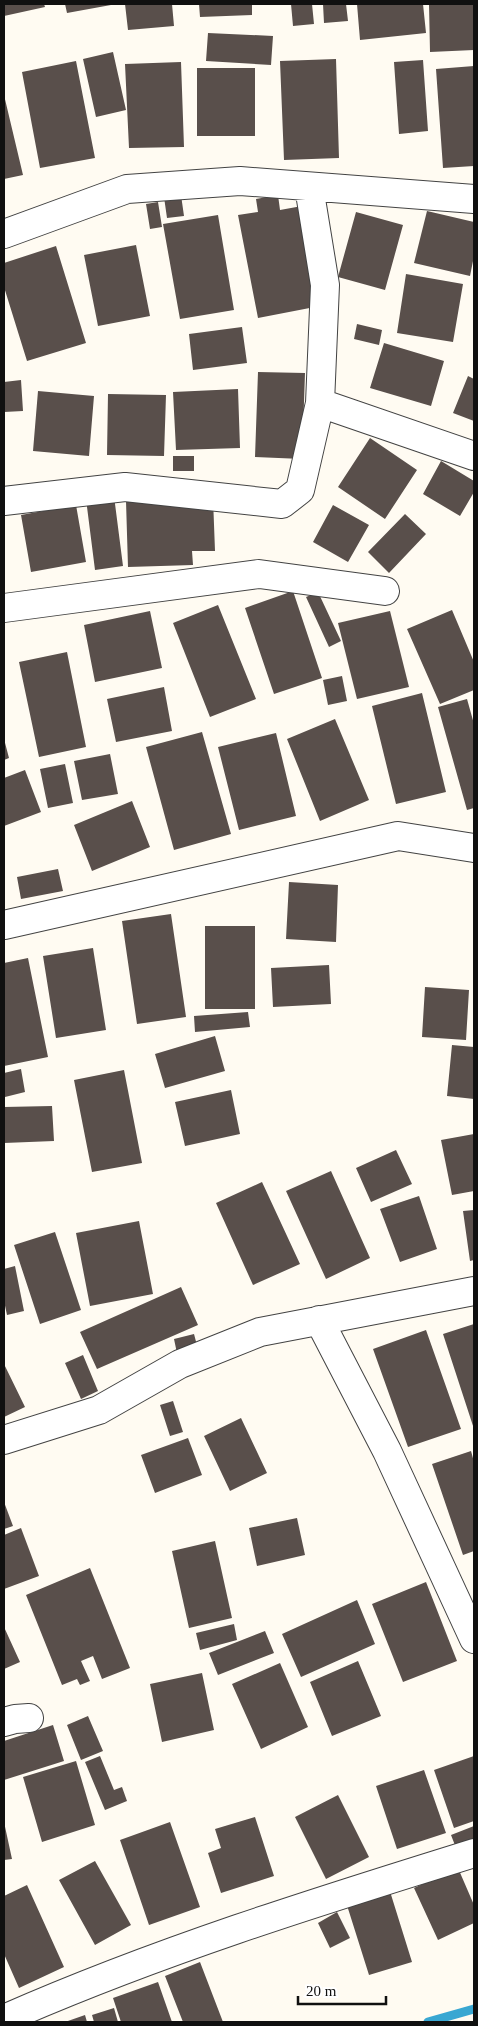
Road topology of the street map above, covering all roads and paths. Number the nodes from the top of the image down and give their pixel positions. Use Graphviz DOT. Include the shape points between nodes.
graph roads {
  1 [pos="310,187"];
  2 [pos="474,199"];
  3 [pos="4,234"];
  4 [pos="320,403"];
  5 [pos="474,456"];
  6 [pos="4,501"];
  7 [pos="385,591"];
  8 [pos="4,608"];
  9 [pos="474,848"];
  10 [pos="4,925"];
  11 [pos="474,1291"];
  12 [pos="320,1320"];
  13 [pos="4,1440"];
  14 [pos="474,1639"];
  15 [pos="474,1853"];
  16 [pos="4,2019"];
  1 -- 2 [label="street"];
  1 -- 3 [label="street" via="240,181 127,189"];
  1 -- 4 [label="street" via="325,285"];
  4 -- 5 [label="street"];
  4 -- 6 [label="street" via="300,490 282,504 125,487"];
  7 -- 8 [label="street" via="259,574"];
  9 -- 10 [label="street" via="398,836"];
  11 -- 12 [label="street"];
  12 -- 13 [label="street" via="260,1332 180,1364 99,1410"];
  12 -- 14 [label="street" via="387,1451"];
  15 -- 16 [label="street" via="344,1893 79,1986"];
}
